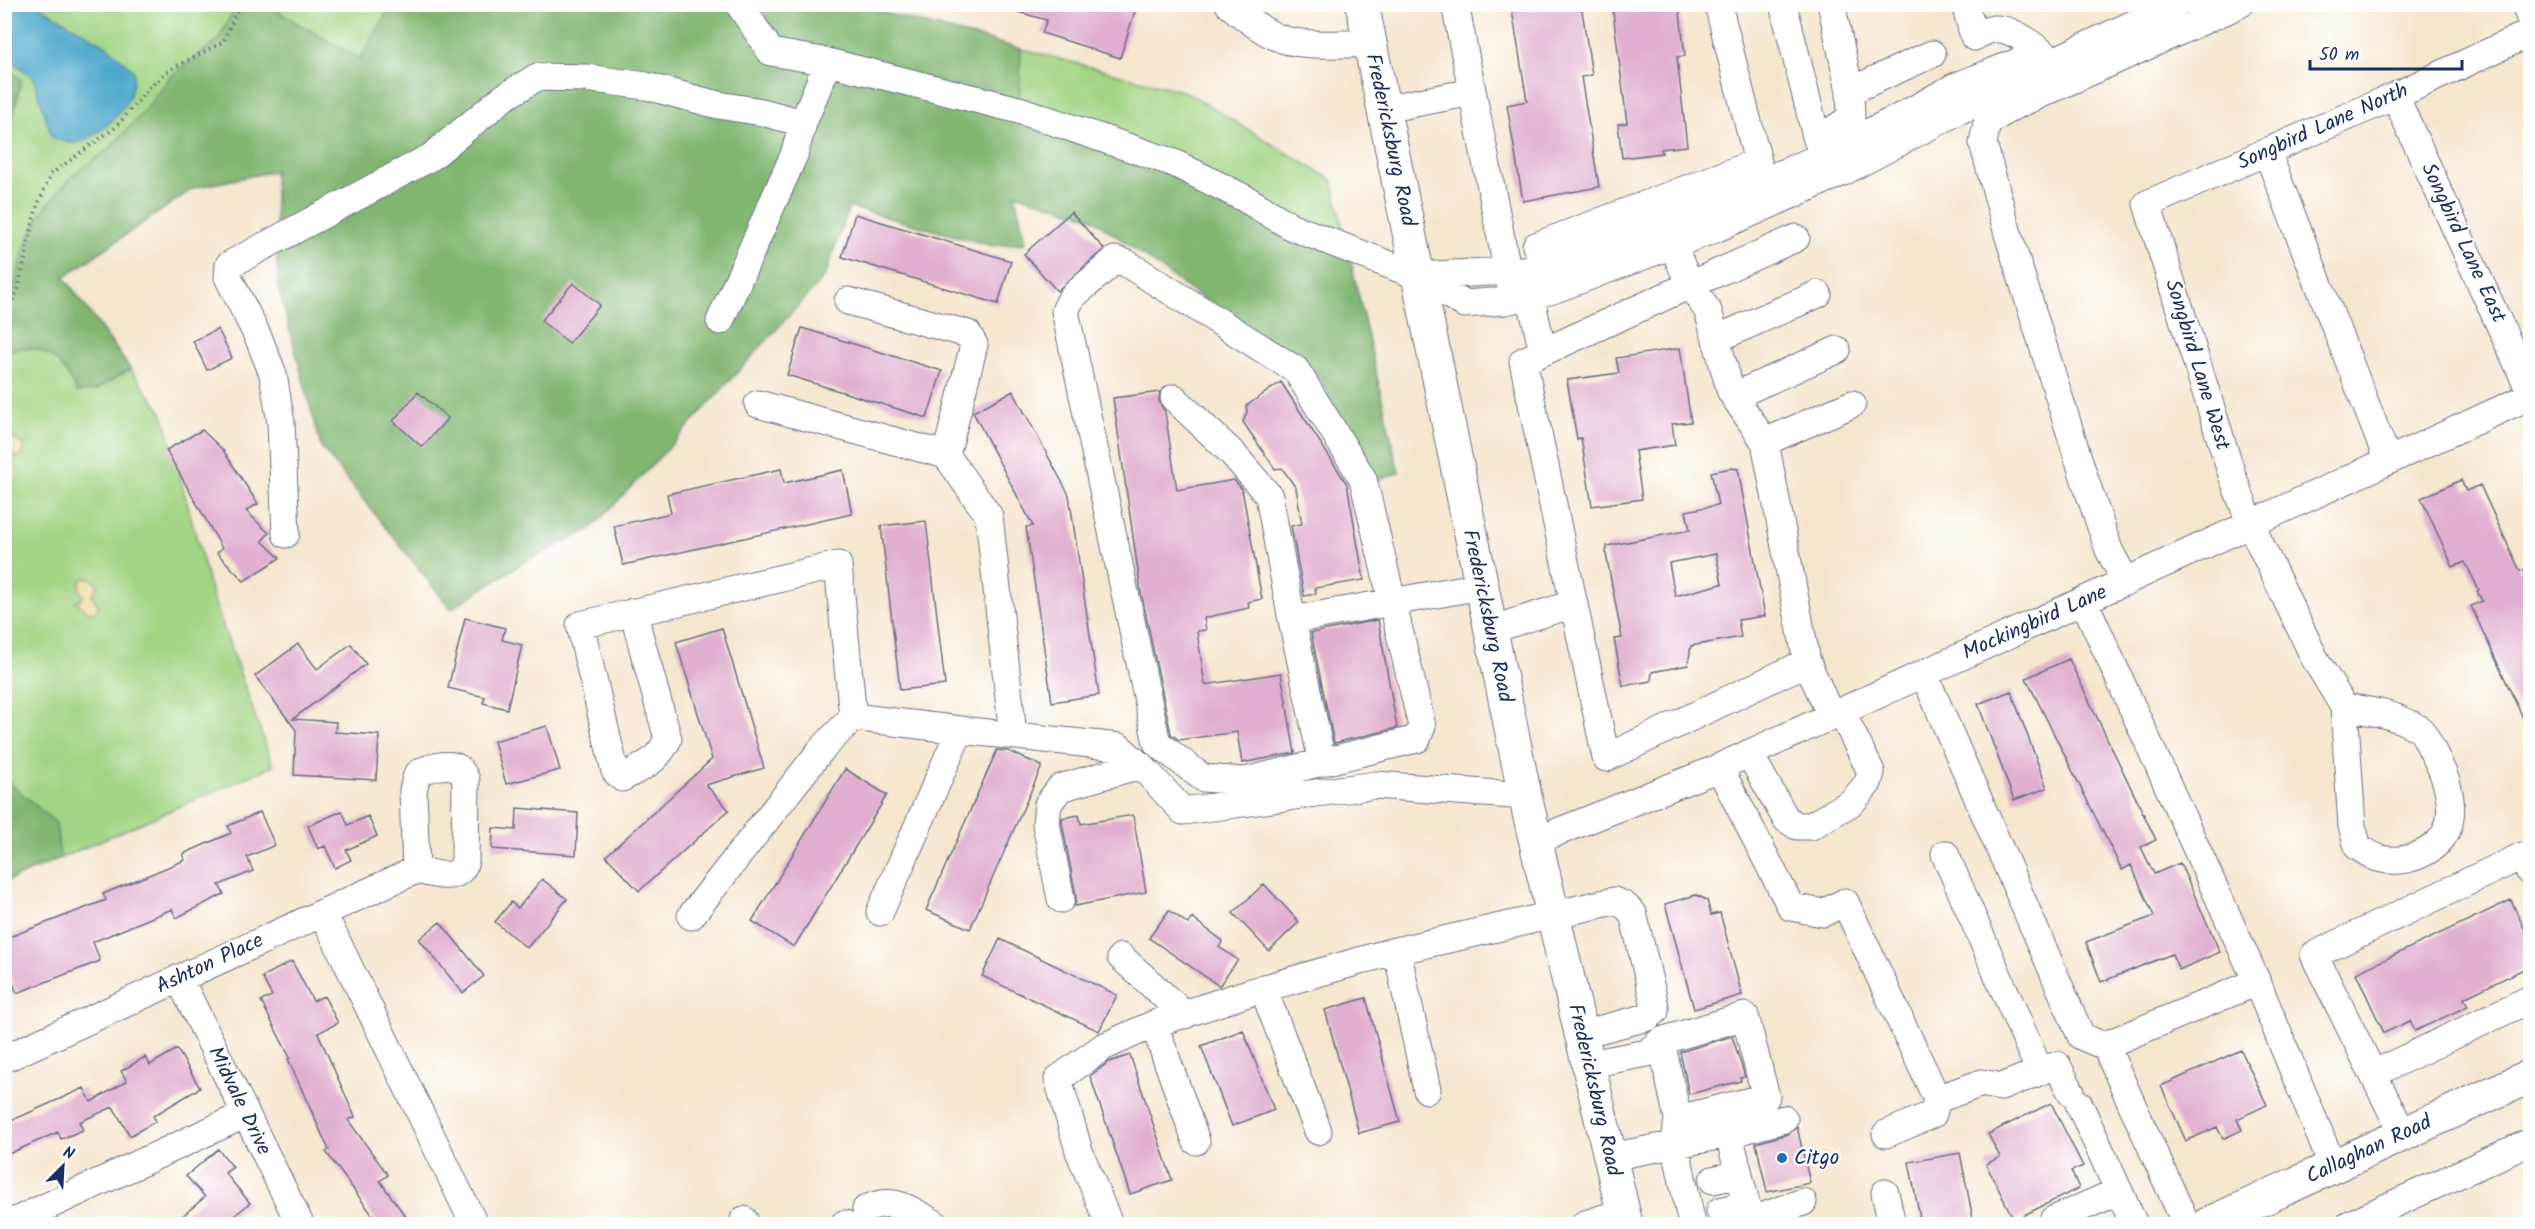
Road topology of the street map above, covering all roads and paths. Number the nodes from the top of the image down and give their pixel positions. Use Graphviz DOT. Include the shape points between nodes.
graph roads {
  1 [pos="240,4"];
  2 [pos="739,4"];
  3 [pos="1229,4"];
  4 [pos="1362,4"];
  5 [pos="1455,4"];
  6 [pos="1718,4"];
  7 [pos="1783,4"];
  8 [pos="1965,4"];
  9 [pos="2176,4"];
  10 [pos="2240,4"];
  11 [pos="2525,4"];
  12 [pos="1832,8"];
  13 [pos="2530,18"];
  14 [pos="2530,33"];
  15 [pos="1974,37"];
  16 [pos="1370,44"];
  17 [pos="1932,54"];
  18 [pos="828,62"];
  19 [pos="2054,62"];
  20 [pos="1987,86"];
  21 [pos="1850,91"];
  22 [pos="1472,92"];
  23 [pos="2395,96"];
  24 [pos="1383,109"];
  25 [pos="803,123"];
  26 [pos="2267,152"];
  27 [pos="1824,158"];
  28 [pos="1758,162"];
  29 [pos="2147,204"];
  30 [pos="1670,222"];
  31 [pos="1796,238"];
  32 [pos="1536,246"];
  33 [pos="1507,271"];
  34 [pos="1418,276"];
  35 [pos="1690,285"];
  36 [pos="1818,294"];
  37 [pos="1522,297"];
  38 [pos="848,301"];
  39 [pos="4,316"];
  40 [pos="720,321"];
  41 [pos="1716,339"];
  42 [pos="1837,350"];
  43 [pos="1543,352"];
  44 [pos="2530,391"];
  45 [pos="1734,396"];
  46 [pos="2530,396"];
  47 [pos="1174,398"];
  48 [pos="1852,404"];
  49 [pos="758,405"];
  50 [pos="1766,442"];
  51 [pos="946,455"];
  52 [pos="2388,461"];
  53 [pos="2250,525"];
  54 [pos="286,534"];
  55 [pos="2126,582"];
  56 [pos="1481,586"];
  57 [pos="1394,601"];
  58 [pos="2084,601"];
  59 [pos="1573,604"];
  60 [pos="633,612"];
  61 [pos="1292,620"];
  62 [pos="1490,630"];
  63 [pos="1807,662"];
  64 [pos="1924,674"];
  65 [pos="2344,707"];
  66 [pos="1836,714"];
  67 [pos="853,717"];
  68 [pos="960,730"];
  69 [pos="1012,735"];
  70 [pos="1749,753"];
  71 [pos="1322,761"];
  72 [pos="1140,765"];
  73 [pos="1719,767"];
  74 [pos="1525,796"];
  75 [pos="1535,841"];
  76 [pos="1945,854"];
  77 [pos="416,870"];
  78 [pos="2530,872"];
  79 [pos="1061,899"];
  80 [pos="880,912"];
  81 [pos="323,913"];
  82 [pos="1554,915"];
  83 [pos="692,916"];
  84 [pos="1397,951"];
  85 [pos="1121,957"];
  86 [pos="179,978"];
  87 [pos="2257,982"];
  88 [pos="1263,988"];
  89 [pos="2530,999"];
  90 [pos="1185,1015"];
  91 [pos="1154,1024"];
  92 [pos="1661,1041"];
  93 [pos="2103,1046"];
  94 [pos="1585,1049"];
  95 [pos="4,1059"];
  96 [pos="2040,1072"];
  97 [pos="2373,1074"];
  98 [pos="2530,1076"];
  99 [pos="1427,1090"];
  100 [pos="1937,1099"];
  101 [pos="246,1114"];
  102 [pos="1784,1119"];
  103 [pos="1318,1131"];
  104 [pos="1677,1131"];
  105 [pos="1729,1134"];
  106 [pos="1886,1134"];
  107 [pos="2403,1134"];
  108 [pos="1196,1141"];
  109 [pos="2530,1142"];
  110 [pos="1610,1156"];
  111 [pos="2333,1167"];
  112 [pos="1739,1174"];
  113 [pos="1696,1184"];
  114 [pos="2119,1191"];
  115 [pos="1885,1193"];
  116 [pos="1803,1202"];
  117 [pos="1749,1217"];
  118 [pos="1624,1218"];
  119 [pos="1700,1218"];
  120 [pos="851,1219"];
  121 [pos="2053,1220"];
  122 [pos="943,1221"];
  123 [pos="2218,1222"];
  124 [pos="9,1224"];
  125 [pos="300,1224"];
  126 [pos="474,1224"];
  127 [pos="1109,1224"];
  128 [pos="1585,1224"];
  129 [pos="1892,1224"];
  130 [pos="2134,1224"];
  131 [pos="2186,1224"];
  132 [pos="2350,1224"];
  1 -- 39 [label="path" via="223,42 168,70 116,127 51,174 36,209 18,290"];
  2 -- 18 [label="street" via="771,52"];
  3 -- 16 [label="street" via="1282,39"];
  4 -- 16 [label="main road, Fredericksburg Road"];
  5 -- 22 [label="street"];
  6 -- 28 [label="street"];
  7 -- 27 [label="street"];
  8 -- 15 [label="street"];
  9 -- 19 [label="street"];
  10 -- 55 [label="street" via="2010,108 1987,123 1984,133 1983,143 2008,234 2085,480 2109,550"];
  11 -- 13 [label="street"];
  12 -- 21 [label="street"];
  14 -- 23 [label="street, Songbird Lane North"];
  15 -- 19 [label="street" via="1991,29 2004,30 2024,39"];
  15 -- 20 [label="street"];
  16 -- 24 [label="main road, Fredericksburg Road"];
  17 -- 21 [label="street"];
  18 -- 25 [label="street"];
  18 -- 34 [label="street" via="1019,110 1174,163 1292,227"];
  19 -- 20 [label="street" via="2028,58"];
  20 -- 27 [label="street" via="1954,87"];
  21 -- 27 [label="street" via="1851,118"];
  22 -- 24 [label="street"];
  22 -- 33 [label="street"];
  23 -- 26 [label="street, Songbird Lane North"];
  23 -- 44 [label="street, Songbird Lane East"];
  24 -- 34 [label="main road, Fredericksburg Road"];
  25 -- 40 [label="street" via="794,155"];
  25 -- 54 [label="street" via="646,86 586,78 537,77 502,98 431,157 230,265 228,277 273,374 281,423"];
  26 -- 29 [label="street, Songbird Lane North"];
  26 -- 52 [label="street"];
  27 -- 28 [label="street"];
  27 -- 30 [label="street"];
  28 -- 30 [label="street"];
  29 -- 53 [label="street, Songbird Lane West"];
  30 -- 32 [label="street"];
  30 -- 33 [label="street" via="1595,247 1557,265"];
  30 -- 35 [label="street"];
  30 -- 37 [label="street" via="1590,278"];
  31 -- 35 [label="street"];
  33 -- 34 [label="street"];
  33 -- 37 [label="street"];
  34 -- 37 [label="street" via="1464,304"];
  34 -- 56 [label="main road, Fredericksburg Road"];
  35 -- 41 [label="street" via="1708,312"];
  35 -- 43 [label="street"];
  36 -- 41 [label="street"];
  37 -- 43 [label="street"];
  38 -- 51 [label="street" via="968,334 974,345"];
  41 -- 45 [label="street"];
  42 -- 45 [label="street"];
  43 -- 59 [label="street" via="1522,361"];
  45 -- 50 [label="street"];
  46 -- 52 [label="street, Mockingbird Lane"];
  47 -- 61 [label="street" via="1233,454 1269,496"];
  48 -- 50 [label="street"];
  49 -- 51 [label="street"];
  50 -- 63 [label="street"];
  51 -- 69 [label="street" via="989,516"];
  52 -- 53 [label="street, Mockingbird Lane"];
  53 -- 55 [label="street, Mockingbird Lane"];
  53 -- 65 [label="street, Songbird Lane West" via="2315,659"];
  55 -- 58 [label="street, Mockingbird Lane"];
  56 -- 57 [label="street"];
  56 -- 62 [label="main road, Fredericksburg Road"];
  57 -- 61 [label="street"];
  57 -- 71 [label="street" via="1422,726 1417,740"];
  57 -- 71 [label="street" via="1363,479 1296,369 1126,263 1115,260 1072,297 1065,311 1157,743 1203,778 1245,781"];
  58 -- 64 [label="street, Mockingbird Lane"];
  58 -- 87 [label="street"];
  59 -- 62 [label="street"];
  59 -- 63 [label="street" via="1606,758"];
  60 -- 60 [label="street" via="580,625 615,771 622,778 652,763 668,739"];
  60 -- 67 [label="street" via="838,565"];
  61 -- 71 [label="street"];
  62 -- 74 [label="main road, Fredericksburg Road"];
  63 -- 66 [label="street"];
  64 -- 66 [label="street, Mockingbird Lane"];
  64 -- 93 [label="street" via="2081,1036"];
  65 -- 65 [label="street" via="2394,716 2422,730 2443,770 2451,803 2450,821 2441,842 2419,855 2400,860 2378,858 2358,847 2352,826"];
  66 -- 70 [label="street, Mockingbird Lane"];
  66 -- 70 [label="street" via="1871,772 1868,783 1852,802 1810,826 1797,826 1785,819"];
  67 -- 68 [label="street"];
  67 -- 83 [label="street" via="822,750"];
  68 -- 69 [label="street"];
  68 -- 80 [label="street"];
  69 -- 72 [label="street" via="1119,747"];
  70 -- 73 [label="street, Mockingbird Lane"];
  72 -- 74 [label="street" via="1183,811 1376,785"];
  72 -- 79 [label="street" via="1060,788 1048,804 1046,824"];
  73 -- 75 [label="street, Mockingbird Lane"];
  73 -- 100 [label="street" via="1791,907 1823,914 1845,902"];
  74 -- 75 [label="main road, Fredericksburg Road"];
  75 -- 82 [label="main road, Fredericksburg Road"];
  76 -- 96 [label="street"];
  77 -- 81 [label="street, Ashton Place"];
  78 -- 97 [label="street" via="2522,856 2314,955"];
  81 -- 86 [label="street, Ashton Place"];
  81 -- 126 [label="street"];
  82 -- 84 [label="street"];
  82 -- 94 [label="main road, Fredericksburg Road"];
  82 -- 94 [label="street" via="1614,901 1632,913 1637,925 1655,1011"];
  84 -- 88 [label="street"];
  84 -- 99 [label="street"];
  85 -- 90 [label="street"];
  86 -- 95 [label="street, Ashton Place"];
  86 -- 101 [label="street, Midvale Drive"];
  87 -- 93 [label="street"];
  87 -- 111 [label="street"];
  88 -- 90 [label="street"];
  88 -- 103 [label="street"];
  89 -- 97 [label="street"];
  90 -- 91 [label="street"];
  91 -- 108 [label="street"];
  91 -- 127 [label="street" via="1103,1047 1058,1079 1079,1151"];
  92 -- 94 [label="street" via="1647,1053"];
  92 -- 104 [label="street"];
  92 -- 104 [label="street" via="1745,1016 1766,1097"];
  93 -- 131 [label="street"];
  94 -- 110 [label="main road, Fredericksburg Road"];
  96 -- 100 [label="street" via="2001,1087 1982,1083"];
  96 -- 114 [label="street" via="2056,1065"];
  97 -- 107 [label="street"];
  98 -- 107 [label="main road, Callaghan Road"];
  100 -- 106 [label="street" via="1933,1114"];
  101 -- 124 [label="street"];
  101 -- 125 [label="street, Midvale Drive"];
  102 -- 105 [label="street"];
  104 -- 105 [label="street"];
  104 -- 110 [label="street"];
  104 -- 113 [label="street"];
  105 -- 112 [label="street"];
  107 -- 111 [label="main road, Callaghan Road"];
  109 -- 132 [label="street"];
  110 -- 118 [label="main road, Fredericksburg Road"];
  111 -- 123 [label="main road, Callaghan Road"];
  112 -- 113 [label="street"];
  112 -- 117 [label="street"];
  113 -- 119 [label="street"];
  114 -- 121 [label="street"];
  114 -- 130 [label="street"];
  115 -- 129 [label="street"];
  116 -- 117 [label="street"];
  117 -- 119 [label="street"];
  118 -- 128 [label="street"];
  120 -- 122 [label="street" via="878,1202 907,1207"];
}
